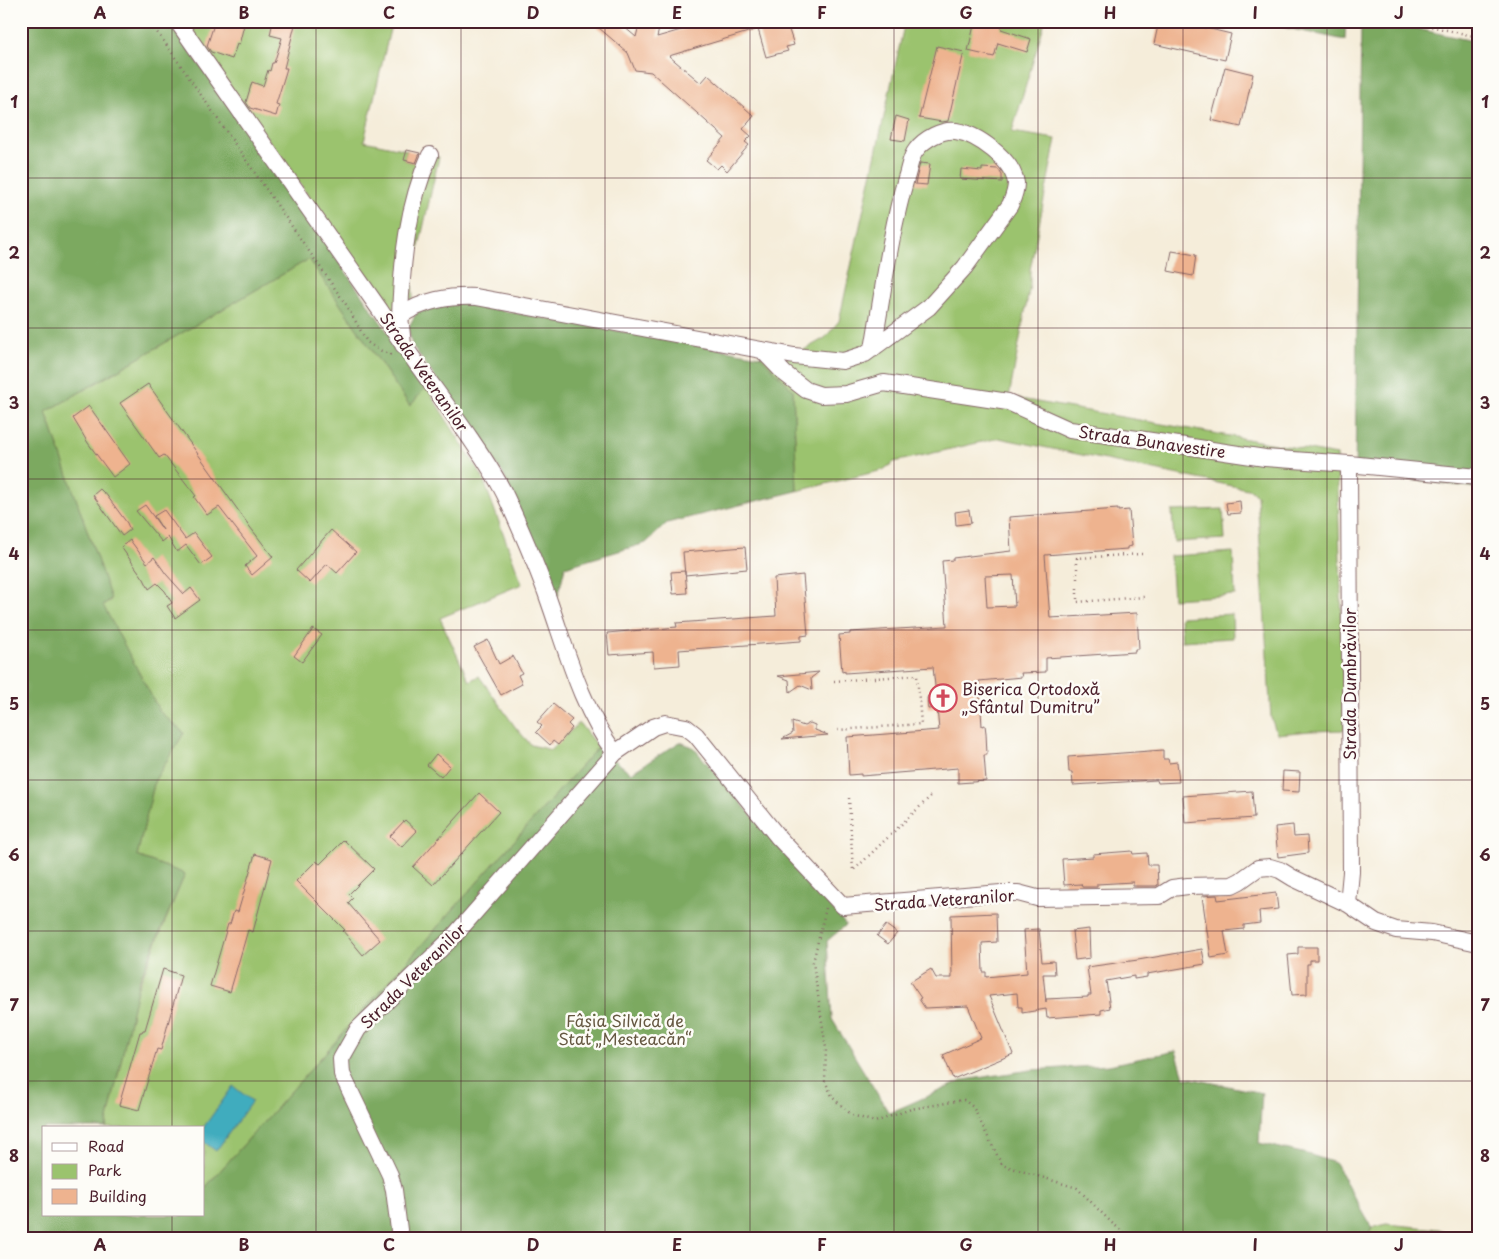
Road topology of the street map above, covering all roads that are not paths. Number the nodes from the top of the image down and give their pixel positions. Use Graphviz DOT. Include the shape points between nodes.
graph roads {
  1 [pos="177,21"];
  2 [pos="430,155"];
  3 [pos="400,316"];
  4 [pos="762,350"];
  5 [pos="873,350"];
  6 [pos="399,351"];
  7 [pos="1349,464"];
  8 [pos="1478,477"];
  9 [pos="615,753"];
  10 [pos="1348,904"];
  11 [pos="1478,942"];
  12 [pos="400,1238"];
  1 -- 6 [label="street, Strada Veteranilor" via="380,310"];
  2 -- 3 [label="street" via="420,176 410,215 404,248"];
  3 -- 4 [label="street" via="430,300 476,297"];
  3 -- 6 [label="street"];
  4 -- 5 [label="street" via="843,361 856,359"];
  4 -- 7 [label="street, Strada Bunavestire" via="784,373 806,390 821,396 846,394 884,383 1008,402 1070,430 1265,458"];
  5 -- 5 [label="street" via="898,208 914,151 940,133 956,131 972,137 990,147 1007,164 1016,182 1010,205 965,267 929,308"];
  6 -- 9 [label="street, Strada Veteranilor" via="437,390 496,476 544,586 586,701"];
  7 -- 8 [label="street, Strada Bunavestire"];
  7 -- 10 [label="street, Strada Dumbrăvilor" via="1351,872"];
  9 -- 10 [label="street, Strada Veteranilor" via="653,727 665,723 686,727 778,836 843,906 1018,893 1038,898 1159,896 1172,888 1232,884 1264,866 1280,870"];
  9 -- 12 [label="street, Strada Veteranilor" via="452,937 358,1030 341,1059 342,1074 390,1175"];
  10 -- 11 [label="street" via="1376,923 1396,930"];
}
